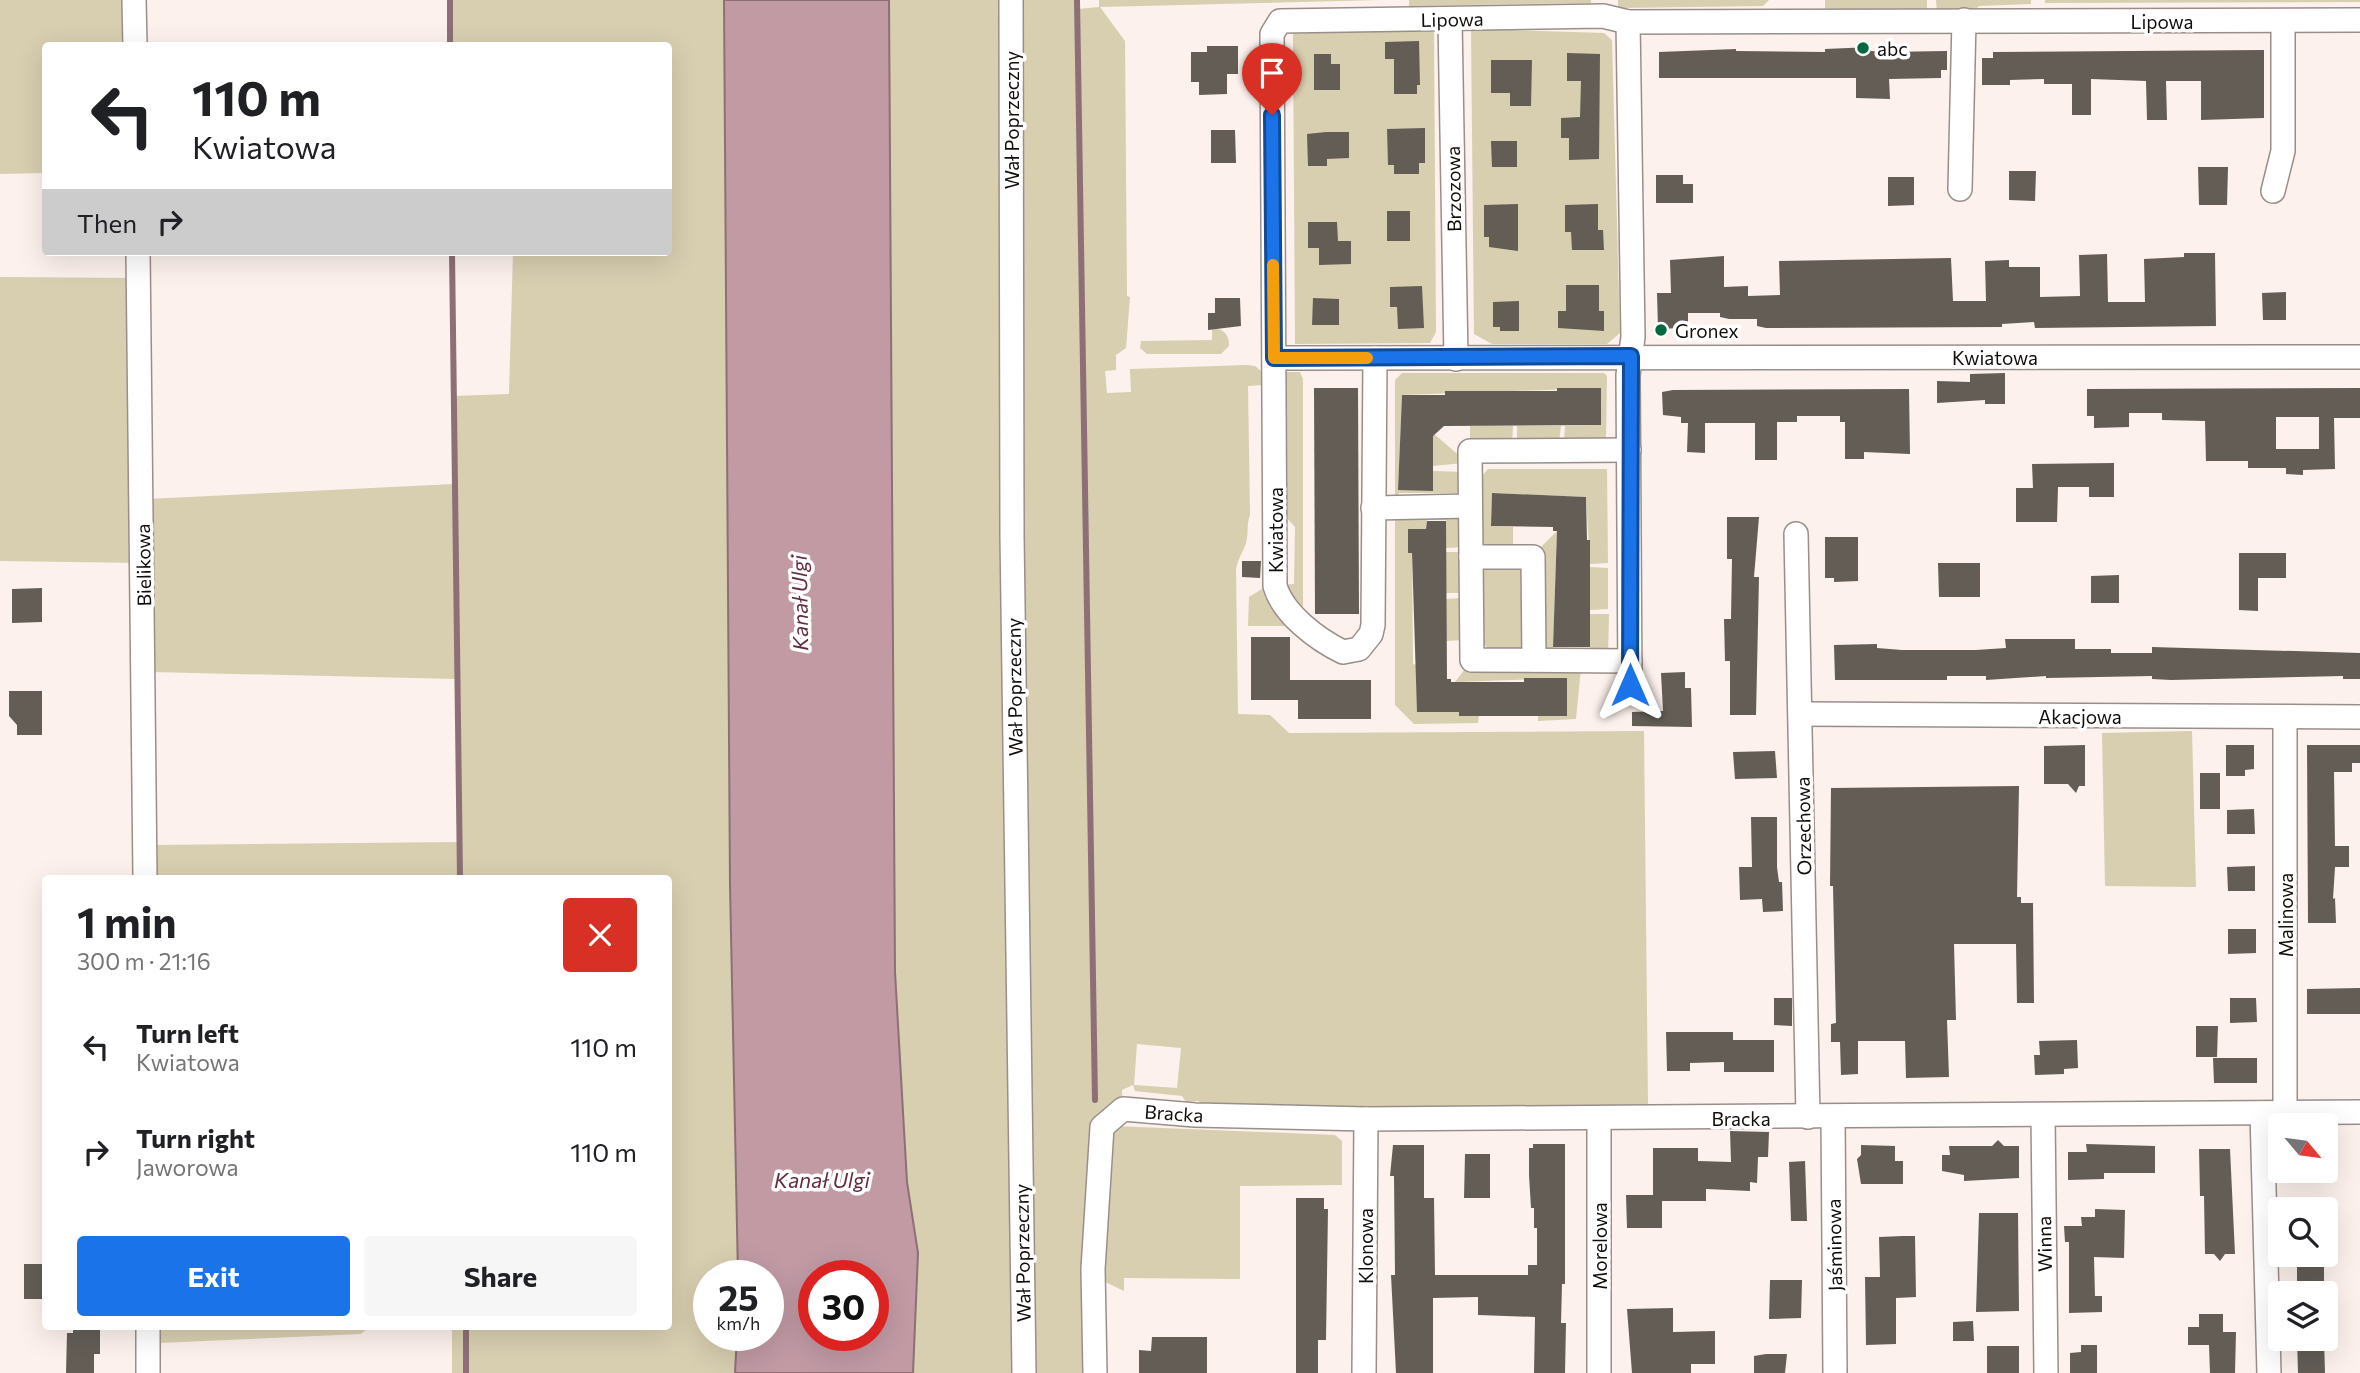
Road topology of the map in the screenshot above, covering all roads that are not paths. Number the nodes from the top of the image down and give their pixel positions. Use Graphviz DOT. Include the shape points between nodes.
graph roads {
  1 [pos="134,0"];
  2 [pos="1011,0"];
  3 [pos="1603,8"];
  4 [pos="1393,10"];
  5 [pos="1792,10"];
  6 [pos="1450,20"];
  7 [pos="1964,20"];
  8 [pos="2360,20"];
  9 [pos="2283,21"];
  10 [pos="1628,22"];
  11 [pos="135,42"];
  12 [pos="1960,189"];
  13 [pos="2273,191"];
  14 [pos="138,256"];
  15 [pos="1631,356"];
  16 [pos="2360,357"];
  17 [pos="1274,358"];
  18 [pos="1375,358"];
  19 [pos="1456,359"];
  20 [pos="1629,450"];
  21 [pos="1470,506"];
  22 [pos="1373,508"];
  23 [pos="1796,534"];
  24 [pos="1471,557"];
  25 [pos="1534,660"];
  26 [pos="1630,661"];
  27 [pos="1630,685"];
  28 [pos="1801,714"];
  29 [pos="2285,717"];
  30 [pos="2360,717"];
  31 [pos="145,875"];
  32 [pos="2360,1112"];
  33 [pos="2262,1113"];
  34 [pos="2268,1113"];
  35 [pos="2285,1113"];
  36 [pos="2043,1115"];
  37 [pos="1808,1117"];
  38 [pos="1833,1117"];
  39 [pos="1366,1119"];
  40 [pos="1599,1119"];
  41 [pos="148,1330"];
  42 [pos="148,1373"];
  43 [pos="1024,1373"];
  44 [pos="1095,1373"];
  45 [pos="1364,1373"];
  46 [pos="1599,1373"];
  47 [pos="1835,1373"];
  48 [pos="2046,1373"];
  49 [pos="2269,1373"];
  1 -- 11 [label="street"];
  2 -- 43 [label="street, Wał Poprzeczny" via="1012,535"];
  3 -- 6 [label="street, Lipowa"];
  3 -- 10 [label="street, Lipowa"];
  4 -- 6 [label="street, Lipowa"];
  4 -- 17 [label="street, Lipowa" via="1285,20 1276,24 1272,34"];
  5 -- 7 [label="street, Lipowa"];
  5 -- 10 [label="street, Lipowa"];
  6 -- 19 [label="street, Brzozowa"];
  7 -- 9 [label="street, Lipowa"];
  7 -- 12 [label="street"];
  8 -- 9 [label="street, Lipowa"];
  9 -- 13 [label="street" via="2283,151"];
  10 -- 15 [label="street"];
  14 -- 31 [label="street, Bielikowa"];
  15 -- 16 [label="street, Kwiatowa"];
  15 -- 19 [label="street, Kwiatowa"];
  15 -- 20 [label="street"];
  17 -- 18 [label="street, Kwiatowa"];
  17 -- 22 [label="street, Kwiatowa" via="1275,586 1307,628 1343,652 1359,649 1371,634"];
  18 -- 19 [label="street, Kwiatowa"];
  18 -- 22 [label="street, Kwiatowa"];
  20 -- 21 [label="street" via="1470,451"];
  20 -- 26 [label="street"];
  21 -- 22 [label="street"];
  21 -- 24 [label="street"];
  23 -- 28 [label="street, Orzechowa"];
  24 -- 25 [label="street" via="1472,660"];
  24 -- 25 [label="street" via="1533,557"];
  25 -- 26 [label="street"];
  26 -- 27 [label="street"];
  28 -- 29 [label="street, Akacjowa"];
  28 -- 37 [label="street, Orzechowa"];
  29 -- 30 [label="street, Akacjowa"];
  29 -- 35 [label="street, Malinowa"];
  32 -- 35 [label="street, Bracka"];
  33 -- 34 [label="street, Bracka"];
  33 -- 36 [label="street, Bracka"];
  33 -- 49 [label="street"];
  36 -- 38 [label="street, Bracka"];
  36 -- 48 [label="street, Winna"];
  37 -- 38 [label="street, Bracka"];
  37 -- 40 [label="street, Bracka"];
  38 -- 47 [label="street, Jaśminowa"];
  39 -- 40 [label="street, Bracka"];
  39 -- 44 [label="street, Bracka" via="1122,1110 1102,1127 1093,1269"];
  39 -- 45 [label="street, Klonowa"];
  40 -- 46 [label="street, Morelowa"];
  41 -- 42 [label="street"];
}
